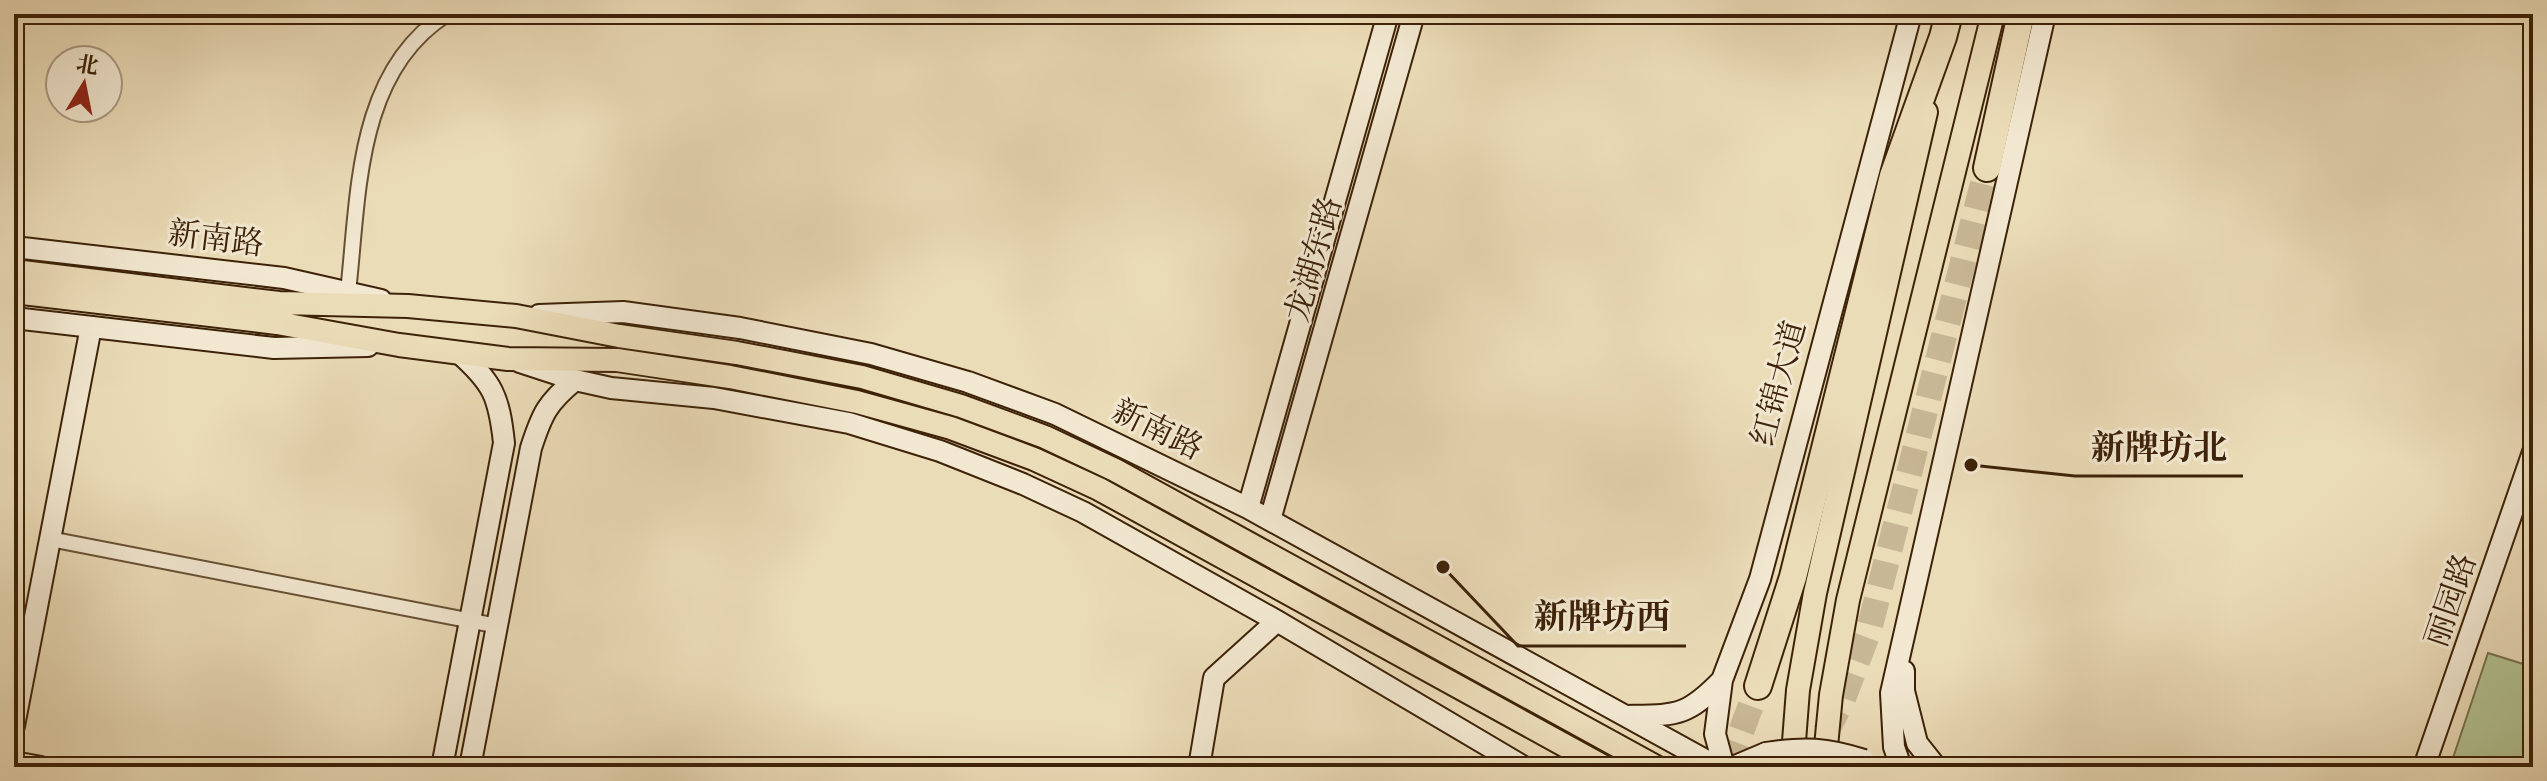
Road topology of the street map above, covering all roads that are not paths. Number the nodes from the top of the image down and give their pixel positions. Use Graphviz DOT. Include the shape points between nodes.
graph roads {
  1 [pos="447,14"];
  2 [pos="1388,14"];
  3 [pos="1414,14"];
  4 [pos="1911,14"];
  5 [pos="1993,14"];
  6 [pos="2021,14"];
  7 [pos="2045,14"];
  8 [pos="1946,25"];
  9 [pos="1987,168"];
  10 [pos="14,247"];
  11 [pos="14,271"];
  12 [pos="14,292"];
  13 [pos="348,292"];
  14 [pos="408,306"];
  15 [pos="278,313"];
  16 [pos="516,316"];
  17 [pos="14,318"];
  18 [pos="91,327"];
  19 [pos="399,345"];
  20 [pos="458,352"];
  21 [pos="508,359"];
  22 [pos="575,380"];
  23 [pos="2533,452"];
  24 [pos="1248,508"];
  25 [pos="1270,520"];
  26 [pos="50,539"];
  27 [pos="470,620"];
  28 [pos="1277,621"];
  29 [pos="498,626"];
  30 [pos="1904,627"];
  31 [pos="1722,680"];
  32 [pos="1758,686"];
  33 [pos="1625,716"];
  34 [pos="14,726"];
  35 [pos="14,762"];
  36 [pos="1868,764"];
  37 [pos="41,767"];
  38 [pos="442,767"];
  39 [pos="470,767"];
  40 [pos="1199,767"];
  41 [pos="1524,767"];
  42 [pos="1604,767"];
  43 [pos="1656,767"];
  44 [pos="1721,767"];
  45 [pos="1733,767"];
  46 [pos="1792,767"];
  47 [pos="1824,767"];
  48 [pos="1901,767"];
  49 [pos="1936,767"];
  50 [pos="2424,767"];
  1 -- 13 [label="street" via="429,25 400,59 378,100 364,150"];
  2 -- 24 [label="street, 龙湖东路"];
  3 -- 25 [label="street, 龙湖东路"];
  4 -- 31 [label="street, 红锦大道" via="1760,579"];
  5 -- 47 [label="main road" via="1848,600"];
  6 -- 9 [label="highway"];
  7 -- 30 [label="street"];
  8 -- 32 [label="highway, 红锦大道" via="1893,176 1793,577"];
  8 -- 46 [label="main road, 红锦大道" via="1815,593 1798,690"];
  10 -- 13 [label="street, 新南路" via="284,278"];
  11 -- 15 [label="main road, 新南路"];
  12 -- 15 [label="main road, 新南路"];
  13 -- 14 [label="street, 新南路"];
  14 -- 15 [label="main road, 新南路"];
  14 -- 16 [label="main road, 新南路"];
  15 -- 19 [label="main road, 新南路"];
  16 -- 24 [label="street, 新南路" via="623,312 871,354 1055,414"];
  16 -- 43 [label="main road, 新南路" via="862,377 1045,437 1115,470"];
  17 -- 18 [label="street, 新南路"];
  18 -- 19 [label="street, 新南路" via="274,348"];
  18 -- 26 [label="street"];
  19 -- 20 [label="main road, 新南路"];
  20 -- 21 [label="main road, 新南路"];
  20 -- 27 [label="street" via="493,390 504,443"];
  21 -- 22 [label="street, 新南路"];
  21 -- 42 [label="main road, 新南路" via="617,360 730,377 857,402 951,428 1099,489"];
  22 -- 28 [label="street, 新南路" via="849,423 940,451 1083,512"];
  22 -- 29 [label="street" via="554,397 531,448"];
  23 -- 50 [label="street, 丽园路"];
  24 -- 25 [label="street, 新南路"];
  25 -- 33 [label="street, 新南路"];
  26 -- 27 [label="street"];
  26 -- 34 [label="street"];
  27 -- 29 [label="street"];
  27 -- 38 [label="street"];
  28 -- 40 [label="street" via="1214,678"];
  28 -- 41 [label="street, 新南路"];
  29 -- 39 [label="street"];
  30 -- 48 [label="street" via="1891,693 1894,747"];
  30 -- 49 [label="street" via="1904,691 1917,743"];
  31 -- 33 [label="street" via="1682,712"];
  31 -- 44 [label="street, 红锦大道" via="1715,734"];
  33 -- 44 [label="street, 新南路"];
  35 -- 37 [label="street"];
  36 -- 45 [label="street, bridge" via="1840,752 1804,747 1766,753"];
}
